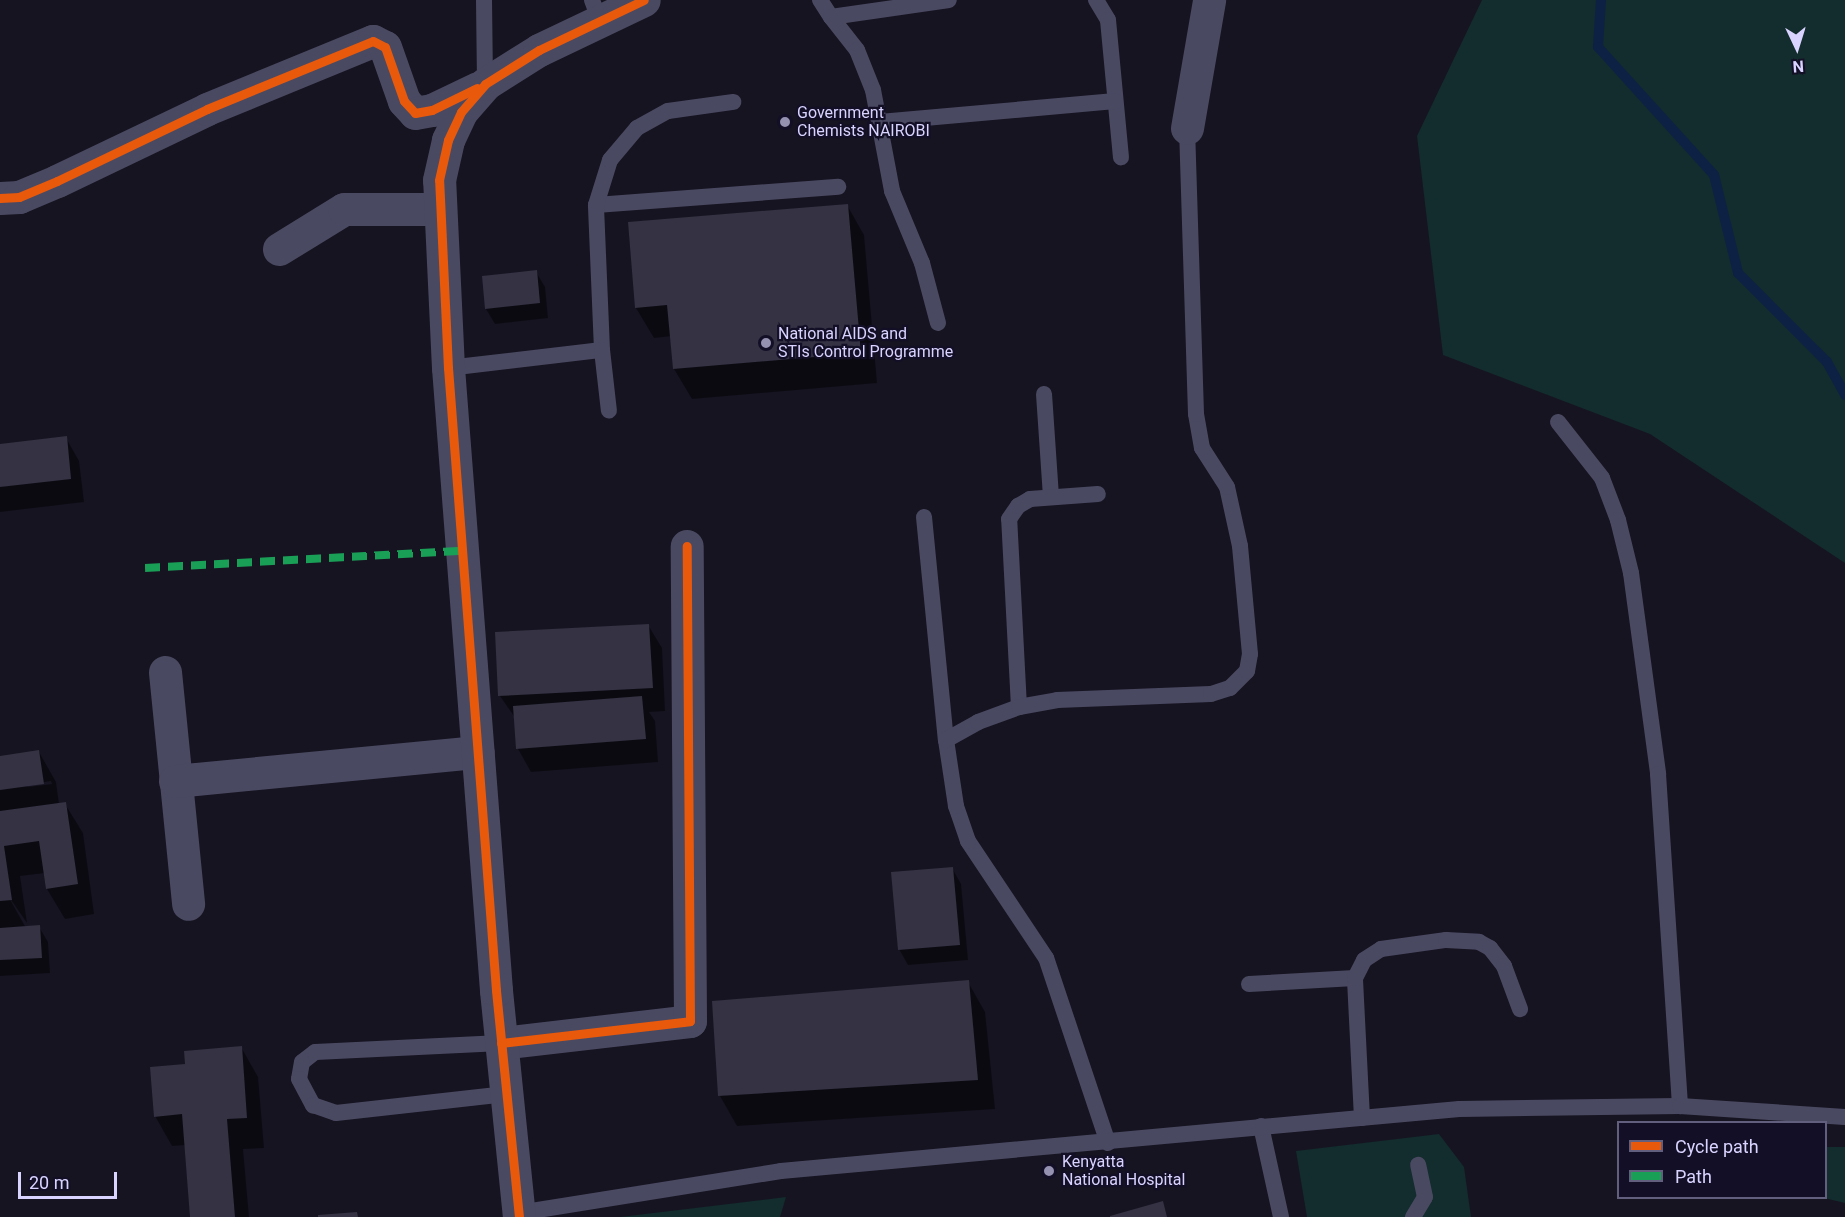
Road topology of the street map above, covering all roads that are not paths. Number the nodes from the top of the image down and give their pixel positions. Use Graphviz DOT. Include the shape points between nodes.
graph roads {
  1 [pos="484,0"];
  2 [pos="644,0"];
  3 [pos="820,0"];
  4 [pos="949,0"];
  5 [pos="1096,0"];
  6 [pos="1209,0"];
  7 [pos="595,9"];
  8 [pos="831,17"];
  9 [pos="485,84"];
  10 [pos="1115,101"];
  11 [pos="733,102"];
  12 [pos="880,122"];
  13 [pos="1187,128"];
  14 [pos="1121,157"];
  15 [pos="838,187"];
  16 [pos="0,198"];
  17 [pos="596,205"];
  18 [pos="439,209"];
  19 [pos="279,249"];
  20 [pos="938,323"];
  21 [pos="602,350"];
  22 [pos="448,368"];
  23 [pos="1044,394"];
  24 [pos="609,411"];
  25 [pos="1558,422"];
  26 [pos="1098,494"];
  27 [pos="1051,497"];
  28 [pos="924,517"];
  29 [pos="687,546"];
  30 [pos="165,672"];
  31 [pos="1019,707"];
  32 [pos="946,740"];
  33 [pos="478,752"];
  34 [pos="176,781"];
  35 [pos="188,904"];
  36 [pos="1355,978"];
  37 [pos="1249,984"];
  38 [pos="1520,1009"];
  39 [pos="501,1043"];
  40 [pos="506,1094"];
  41 [pos="1680,1106"];
  42 [pos="1845,1117"];
  43 [pos="1362,1118"];
  44 [pos="1261,1126"];
  45 [pos="1108,1143"];
  46 [pos="1418,1165"];
  47 [pos="519,1215"];
  48 [pos="1281,1217"];
  49 [pos="1413,1217"];
  1 -- 9 [label="lane"];
  2 -- 7 [label="street"];
  3 -- 8 [label="lane"];
  4 -- 8 [label="lane"];
  5 -- 10 [label="lane" via="1108,20"];
  6 -- 13 [label="street"];
  7 -- 9 [label="street"];
  8 -- 12 [label="lane" via="857,50"];
  9 -- 16 [label="street" via="432,110 415,113 404,102 385,47 373,41 207,109 19,197"];
  9 -- 18 [label="street" via="461,112 448,140 439,180"];
  10 -- 12 [label="lane"];
  10 -- 14 [label="lane"];
  11 -- 17 [label="lane" via="668,111 637,128 610,160"];
  12 -- 20 [label="lane" via="892,190 922,263"];
  13 -- 31 [label="lane" via="1196,414 1202,448 1227,487 1240,546 1250,654 1247,672 1230,688 1211,694 1057,700"];
  15 -- 17 [label="lane"];
  17 -- 21 [label="lane"];
  18 -- 19 [label="street" via="344,208"];
  18 -- 22 [label="street"];
  21 -- 22 [label="lane"];
  21 -- 24 [label="lane"];
  22 -- 33 [label="street"];
  23 -- 27 [label="lane"];
  25 -- 41 [label="lane" via="1602,478 1618,520 1631,573 1658,774"];
  26 -- 27 [label="lane"];
  27 -- 31 [label="lane" via="1030,499 1018,506 1009,519"];
  28 -- 32 [label="lane"];
  29 -- 39 [label="street" via="690,1021"];
  30 -- 34 [label="street"];
  31 -- 32 [label="lane" via="978,722"];
  32 -- 45 [label="lane" via="956,806 968,841 1046,958"];
  33 -- 34 [label="street"];
  33 -- 39 [label="street"];
  34 -- 35 [label="street"];
  36 -- 37 [label="lane"];
  36 -- 38 [label="lane" via="1364,960 1381,949 1446,940 1479,942 1490,948 1504,966"];
  36 -- 43 [label="lane"];
  39 -- 40 [label="street"];
  39 -- 40 [label="lane" via="315,1052 303,1062 299,1079 313,1105 336,1113"];
  40 -- 47 [label="street"];
  41 -- 42 [label="lane"];
  41 -- 43 [label="lane" via="1459,1109"];
  43 -- 44 [label="lane"];
  44 -- 45 [label="lane"];
  44 -- 48 [label="lane"];
  45 -- 47 [label="lane" via="781,1171"];
  46 -- 49 [label="lane" via="1425,1197"];
}
